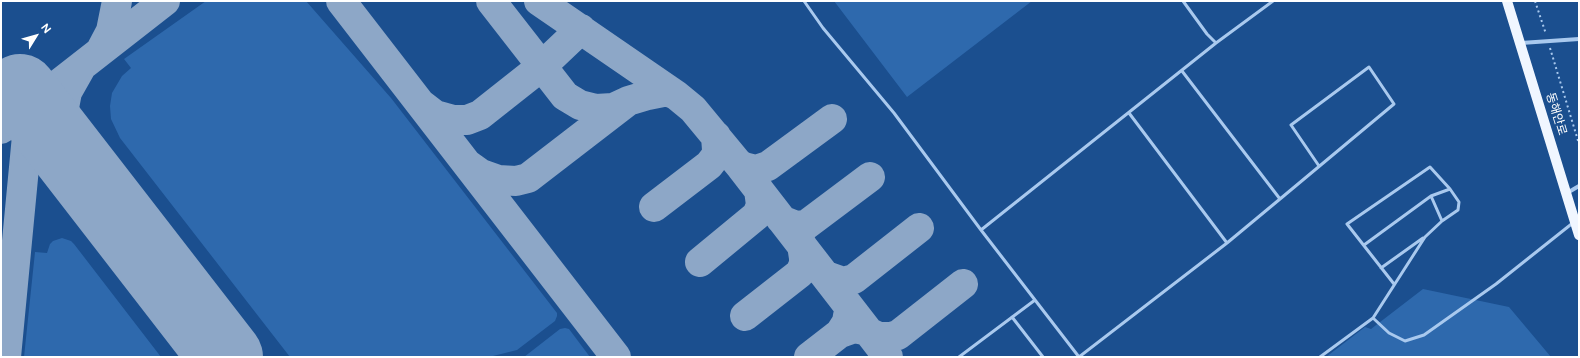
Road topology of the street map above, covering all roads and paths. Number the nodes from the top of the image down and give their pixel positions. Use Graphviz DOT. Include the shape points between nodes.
graph roads {
  1 [pos="804,1"];
  2 [pos="1183,1"];
  3 [pos="1272,1"];
  4 [pos="1507,1"];
  5 [pos="1535,1"];
  6 [pos="1579,39"];
  7 [pos="1548,41"];
  8 [pos="1216,43"];
  9 [pos="1520,43"];
  10 [pos="1182,71"];
  11 [pos="1129,113"];
  12 [pos="1579,144"];
  13 [pos="1319,166"];
  14 [pos="1579,186"];
  15 [pos="1450,189"];
  16 [pos="1567,193"];
  17 [pos="1431,196"];
  18 [pos="1280,199"];
  19 [pos="1442,221"];
  20 [pos="1575,221"];
  21 [pos="981,230"];
  22 [pos="1579,235"];
  23 [pos="1425,237"];
  24 [pos="1227,243"];
  25 [pos="1364,245"];
  26 [pos="1381,268"];
  27 [pos="1394,284"];
  28 [pos="1035,300"];
  29 [pos="1012,317"];
  30 [pos="1373,318"];
  31 [pos="959,357"];
  32 [pos="1043,357"];
  33 [pos="1079,357"];
  34 [pos="1320,357"];
  1 -- 21 [label="lane" via="823,28 894,113"];
  2 -- 8 [label="lane" via="1206,34"];
  3 -- 8 [label="lane"];
  4 -- 9 [label="main road, 동해안로"];
  5 -- 7 [label="path"];
  6 -- 7 [label="street"];
  7 -- 9 [label="street"];
  7 -- 12 [label="path"];
  8 -- 10 [label="lane"];
  9 -- 16 [label="main road, 동해안로"];
  10 -- 11 [label="lane"];
  10 -- 18 [label="lane"];
  11 -- 21 [label="lane"];
  11 -- 24 [label="lane"];
  13 -- 13 [label="lane" via="1394,104 1369,67 1291,125"];
  13 -- 18 [label="lane"];
  14 -- 16 [label="street"];
  15 -- 17 [label="lane"];
  15 -- 19 [label="lane" via="1460,202 1458,210"];
  15 -- 25 [label="lane" via="1430,167 1347,224"];
  16 -- 20 [label="main road, 동해안로"];
  17 -- 19 [label="lane"];
  17 -- 25 [label="lane"];
  18 -- 24 [label="lane"];
  19 -- 23 [label="lane"];
  20 -- 22 [label="main road, 동해안로"];
  20 -- 30 [label="lane" via="1496,284 1424,335 1405,341 1389,333"];
  21 -- 28 [label="lane"];
  23 -- 26 [label="lane"];
  23 -- 27 [label="lane"];
  24 -- 33 [label="lane"];
  25 -- 26 [label="lane"];
  26 -- 27 [label="lane"];
  27 -- 30 [label="lane"];
  28 -- 29 [label="lane"];
  28 -- 33 [label="lane"];
  29 -- 31 [label="lane"];
  29 -- 32 [label="lane"];
  30 -- 34 [label="lane"];
}
